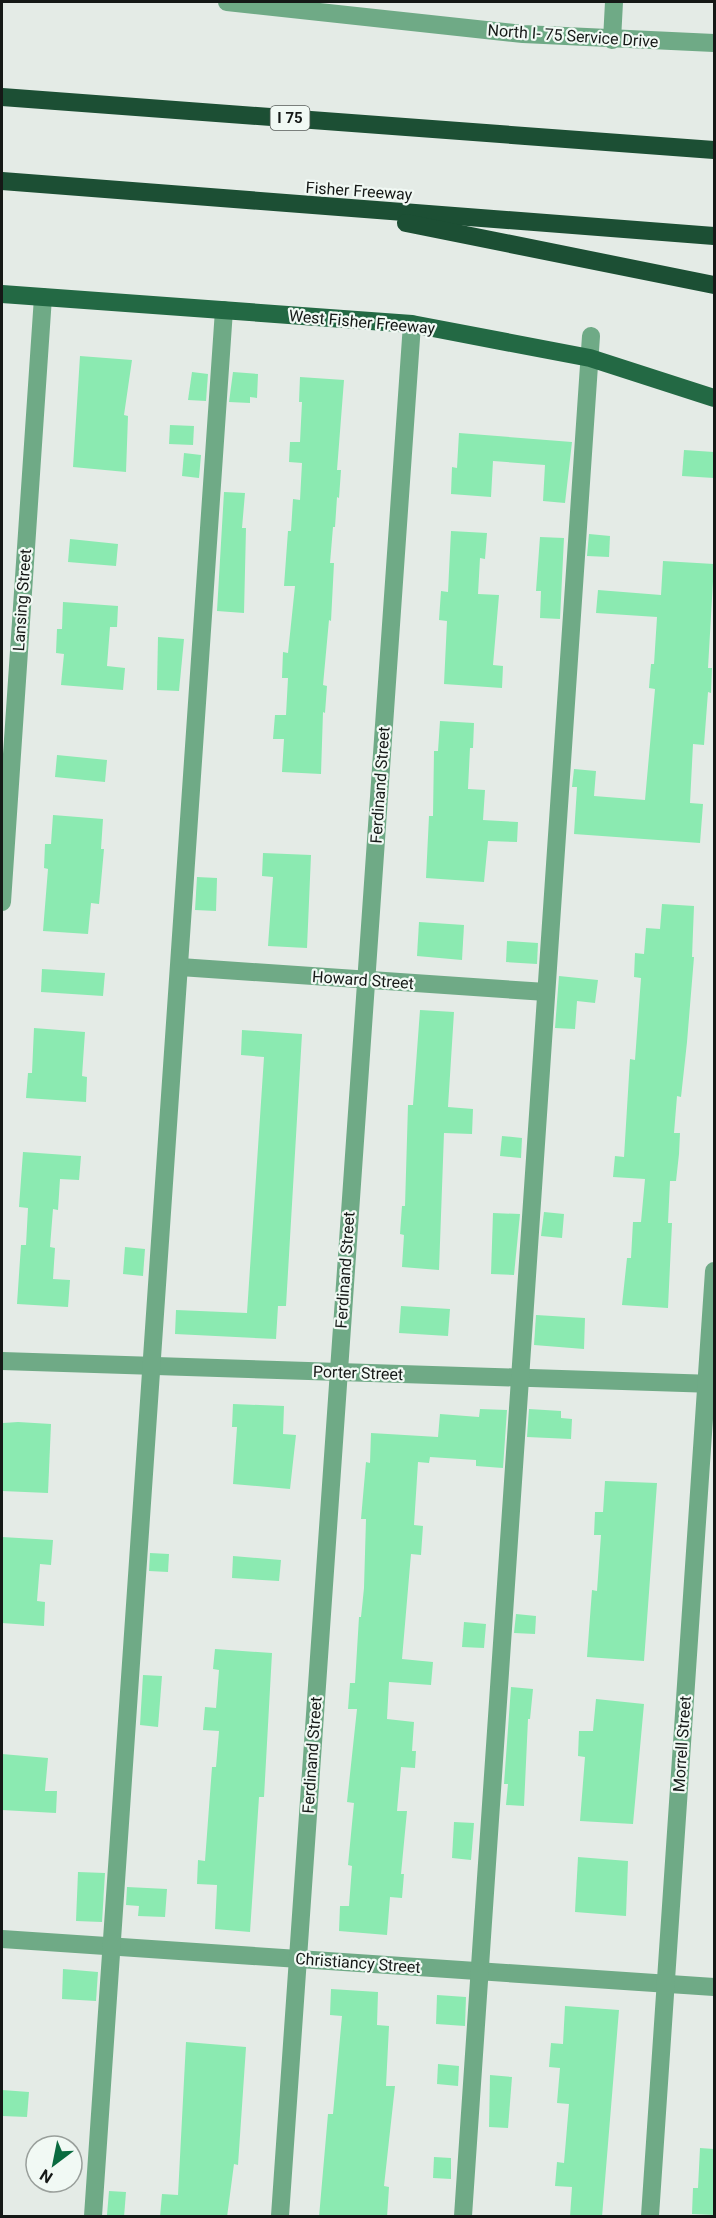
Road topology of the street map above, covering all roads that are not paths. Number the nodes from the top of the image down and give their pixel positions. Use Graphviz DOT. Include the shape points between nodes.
graph roads {
  1 [pos="226,2"];
  2 [pos="614,2"];
  3 [pos="347,9"];
  4 [pos="370,10"];
  5 [pos="612,40"];
  6 [pos="714,43"];
  7 [pos="2,97"];
  8 [pos="714,150"];
  9 [pos="2,181"];
  10 [pos="331,208"];
  11 [pos="714,236"];
  12 [pos="714,285"];
  13 [pos="2,294"];
  14 [pos="43,297"];
  15 [pos="224,310"];
  16 [pos="412,324"];
  17 [pos="591,336"];
  18 [pos="590,358"];
  19 [pos="714,398"];
  20 [pos="2,902"];
  21 [pos="180,967"];
  22 [pos="366,980"];
  23 [pos="546,992"];
  24 [pos="714,1271"];
  25 [pos="2,1361"];
  26 [pos="153,1366"];
  27 [pos="338,1372"];
  28 [pos="519,1378"];
  29 [pos="711,1384"];
  30 [pos="2,1940"];
  31 [pos="112,1947"];
  32 [pos="297,1958"];
  33 [pos="478,1971"];
  34 [pos="666,1983"];
  35 [pos="714,1987"];
  36 [pos="93,2217"];
  37 [pos="280,2217"];
  38 [pos="463,2217"];
  39 [pos="650,2217"];
  1 -- 3 [label="street, North I- 75 Service Drive"];
  2 -- 5 [label="street"];
  3 -- 4 [label="street, North I- 75 Service Drive"];
  4 -- 5 [label="street, North I- 75 Service Drive" via="432,26"];
  5 -- 6 [label="street, North I- 75 Service Drive"];
  7 -- 8 [label="highway, I 75"];
  9 -- 10 [label="highway, Fisher Freeway"];
  10 -- 11 [label="highway, Fisher Freeway"];
  10 -- 12 [label="highway"];
  13 -- 14 [label="main road, West Fisher Freeway"];
  14 -- 15 [label="main road, West Fisher Freeway"];
  14 -- 20 [label="street, Lansing Street"];
  15 -- 16 [label="main road, West Fisher Freeway"];
  15 -- 21 [label="street"];
  16 -- 18 [label="main road, West Fisher Freeway"];
  16 -- 22 [label="street, Ferdinand Street"];
  17 -- 18 [label="street"];
  18 -- 19 [label="main road, West Fisher Freeway"];
  18 -- 23 [label="street"];
  21 -- 22 [label="street, Howard Street"];
  21 -- 26 [label="street"];
  22 -- 23 [label="street, Howard Street"];
  22 -- 27 [label="street, Ferdinand Street"];
  23 -- 28 [label="street"];
  24 -- 29 [label="street, Morrell Street"];
  25 -- 26 [label="street, Porter Street"];
  26 -- 27 [label="street, Porter Street"];
  26 -- 31 [label="street"];
  27 -- 28 [label="street, Porter Street"];
  27 -- 32 [label="street, Ferdinand Street"];
  28 -- 29 [label="street, Porter Street"];
  28 -- 33 [label="street"];
  29 -- 34 [label="street, Morrell Street"];
  30 -- 31 [label="street, Christiancy Street"];
  31 -- 32 [label="street, Christiancy Street"];
  31 -- 36 [label="street"];
  32 -- 33 [label="street, Christiancy Street"];
  32 -- 37 [label="street, Ferdinand Street"];
  33 -- 34 [label="street, Christiancy Street"];
  33 -- 38 [label="street"];
  34 -- 35 [label="street, Christiancy Street"];
  34 -- 39 [label="street, Morrell Street"];
}
